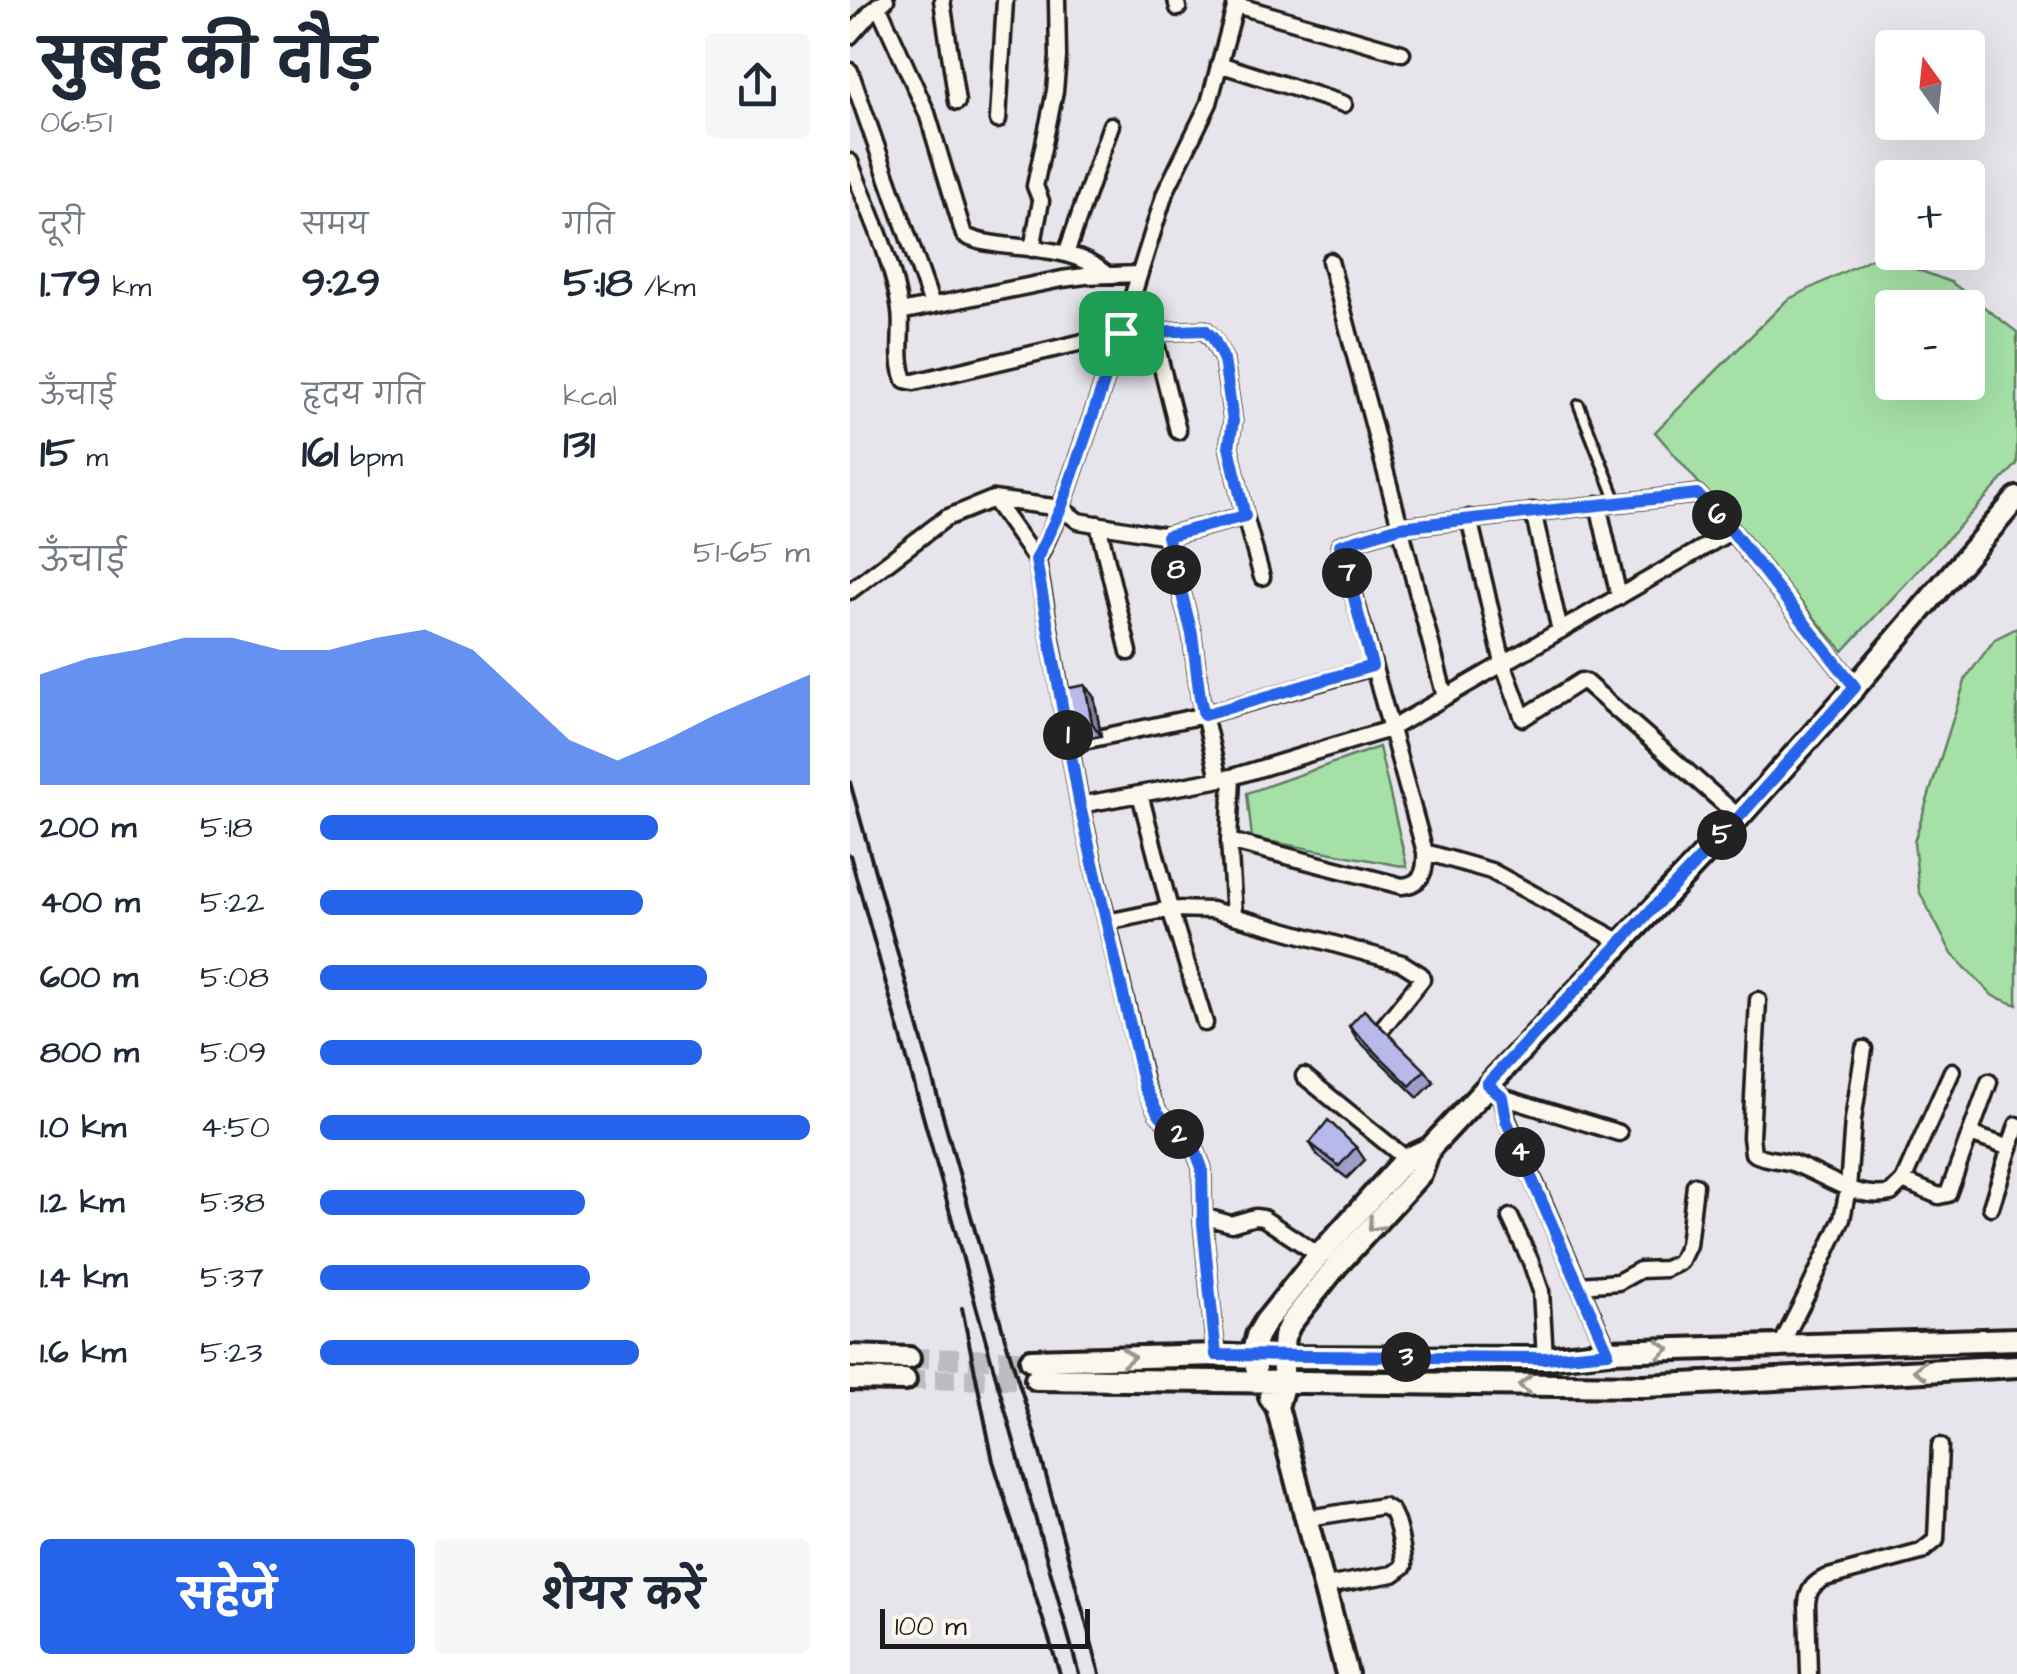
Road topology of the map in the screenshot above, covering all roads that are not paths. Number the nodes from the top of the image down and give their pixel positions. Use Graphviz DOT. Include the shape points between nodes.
graph roads {
  1 [pos="942,0"];
  2 [pos="1006,0"];
  3 [pos="1058,0"];
  4 [pos="882,2"];
  5 [pos="1237,3"];
  6 [pos="850,36"];
  7 [pos="1402,52"];
  8 [pos="1220,64"];
  9 [pos="850,71"];
  10 [pos="958,102"];
  11 [pos="1344,104"];
  12 [pos="998,120"];
  13 [pos="1111,125"];
  14 [pos="850,162"];
  15 [pos="1032,249"];
  16 [pos="1066,254"];
  17 [pos="1330,260"];
  18 [pos="1106,274"];
  19 [pos="1140,274"];
  20 [pos="932,306"];
  21 [pos="900,312"];
  22 [pos="1153,332"];
  23 [pos="1121,333"];
  24 [pos="1579,405"];
  25 [pos="1178,432"];
  26 [pos="2017,498"];
  27 [pos="992,499"];
  28 [pos="1617,502"];
  29 [pos="1598,504"];
  30 [pos="1061,508"];
  31 [pos="1533,510"];
  32 [pos="1245,516"];
  33 [pos="1469,518"];
  34 [pos="1098,524"];
  35 [pos="1400,527"];
  36 [pos="1732,531"];
  37 [pos="1167,536"];
  38 [pos="1036,560"];
  39 [pos="1262,577"];
  40 [pos="850,591"];
  41 [pos="1619,597"];
  42 [pos="1560,630"];
  43 [pos="1128,652"];
  44 [pos="1504,663"];
  45 [pos="1372,666"];
  46 [pos="1855,687"];
  47 [pos="1445,697"];
  48 [pos="1204,715"];
  49 [pos="1390,729"];
  50 [pos="1070,744"];
  51 [pos="1226,778"];
  52 [pos="1140,794"];
  53 [pos="1080,806"];
  54 [pos="1739,817"];
  55 [pos="1228,841"];
  56 [pos="1424,852"];
  57 [pos="1170,909"];
  58 [pos="1234,914"];
  59 [pos="1106,922"];
  60 [pos="1622,942"];
  61 [pos="1758,1000"];
  62 [pos="1205,1022"];
  63 [pos="1381,1030"];
  64 [pos="1864,1048"];
  65 [pos="1952,1070"];
  66 [pos="1304,1076"];
  67 [pos="1990,1082"];
  68 [pos="1494,1090"];
  69 [pos="2017,1126"];
  70 [pos="1619,1133"];
  71 [pos="1970,1134"];
  72 [pos="2010,1148"];
  73 [pos="1413,1166"];
  74 [pos="1903,1180"];
  75 [pos="1696,1185"];
  76 [pos="1848,1189"];
  77 [pos="1991,1207"];
  78 [pos="1204,1216"];
  79 [pos="1510,1217"];
  80 [pos="1318,1255"];
  81 [pos="1580,1285"];
  82 [pos="2017,1339"];
  83 [pos="1780,1345"];
  84 [pos="1608,1352"];
  85 [pos="1216,1355"];
  86 [pos="850,1356"];
  87 [pos="1254,1357"];
  88 [pos="1282,1357"];
  89 [pos="909,1358"];
  90 [pos="1545,1358"];
  91 [pos="2017,1366"];
  92 [pos="850,1378"];
  93 [pos="905,1380"];
  94 [pos="1260,1382"];
  95 [pos="1284,1382"];
  96 [pos="1277,1407"];
  97 [pos="1940,1446"];
  98 [pos="1308,1518"];
  99 [pos="1326,1586"];
  100 [pos="1347,1674"];
  101 [pos="1809,1674"];
  1 -- 10 [label="street"];
  2 -- 12 [label="street"];
  3 -- 15 [label="street" via="1058,74 1035,186 1040,201"];
  4 -- 6 [label="street"];
  4 -- 15 [label="street" via="928,114 964,236"];
  5 -- 7 [label="street"];
  5 -- 8 [label="street"];
  8 -- 11 [label="street"];
  8 -- 19 [label="street" via="1165,192"];
  9 -- 20 [label="street"];
  13 -- 16 [label="street"];
  14 -- 21 [label="street"];
  15 -- 16 [label="street"];
  16 -- 18 [label="street"];
  17 -- 35 [label="street"];
  18 -- 19 [label="street"];
  18 -- 20 [label="street"];
  19 -- 23 [label="street"];
  20 -- 21 [label="street"];
  21 -- 23 [label="street" via="901,367 908,382"];
  22 -- 23 [label="street"];
  22 -- 25 [label="street"];
  22 -- 32 [label="street" via="1205,330 1224,360 1233,421 1229,447"];
  23 -- 30 [label="street"];
  24 -- 28 [label="lane"];
  26 -- 46 [label="street"];
  27 -- 30 [label="street"];
  27 -- 38 [label="street"];
  27 -- 40 [label="street" via="946,518"];
  28 -- 29 [label="street"];
  28 -- 36 [label="street" via="1697,494"];
  29 -- 31 [label="street"];
  29 -- 41 [label="street"];
  30 -- 34 [label="street" via="1078,521"];
  30 -- 38 [label="street"];
  31 -- 33 [label="street"];
  31 -- 42 [label="street"];
  32 -- 37 [label="street"];
  32 -- 39 [label="street"];
  33 -- 35 [label="street"];
  33 -- 44 [label="street"];
  34 -- 37 [label="street"];
  34 -- 43 [label="street"];
  35 -- 45 [label="street" via="1340,545"];
  35 -- 47 [label="street"];
  36 -- 41 [label="street"];
  36 -- 46 [label="street"];
  37 -- 48 [label="street"];
  38 -- 50 [label="street"];
  41 -- 42 [label="street"];
  42 -- 44 [label="street"];
  44 -- 47 [label="street"];
  44 -- 54 [label="street" via="1523,718 1585,682"];
  45 -- 48 [label="street"];
  45 -- 49 [label="street"];
  46 -- 54 [label="street"];
  47 -- 49 [label="street"];
  48 -- 50 [label="street"];
  48 -- 51 [label="street"];
  49 -- 51 [label="street"];
  49 -- 56 [label="street"];
  50 -- 53 [label="street"];
  51 -- 52 [label="street"];
  51 -- 55 [label="street"];
  52 -- 53 [label="street"];
  52 -- 57 [label="street"];
  53 -- 59 [label="street"];
  54 -- 60 [label="street"];
  55 -- 56 [label="street" via="1402,886 1419,881"];
  55 -- 58 [label="street"];
  56 -- 60 [label="street" via="1491,872"];
  57 -- 58 [label="street"];
  57 -- 59 [label="street"];
  57 -- 62 [label="street"];
  58 -- 63 [label="street" via="1392,959 1420,975"];
  59 -- 78 [label="street" via="1144,1086 1158,1113 1200,1160"];
  60 -- 68 [label="street"];
  61 -- 76 [label="street" via="1753,1153"];
  64 -- 76 [label="street"];
  65 -- 74 [label="street"];
  66 -- 73 [label="street"];
  67 -- 71 [label="street"];
  68 -- 70 [label="street"];
  68 -- 73 [label="street"];
  68 -- 81 [label="street"];
  69 -- 72 [label="street"];
  71 -- 72 [label="street"];
  71 -- 74 [label="street" via="1948,1194"];
  72 -- 77 [label="street"];
  73 -- 80 [label="street"];
  73 -- 88 [label="street, one-way" via="1298,1312"];
  74 -- 76 [label="street" via="1884,1195"];
  75 -- 81 [label="street" via="1680,1262 1618,1282"];
  76 -- 83 [label="street" via="1835,1238"];
  78 -- 80 [label="street" via="1231,1224 1263,1218"];
  78 -- 85 [label="street"];
  79 -- 90 [label="street" via="1541,1290"];
  80 -- 87 [label="street" via="1266,1320"];
  81 -- 84 [label="street"];
  82 -- 83 [label="street"];
  84 -- 83 [label="street, one-way"];
  84 -- 90 [label="street"];
  85 -- 87 [label="street"];
  94 -- 85 [label="street, one-way" via="1034,1370"];
  86 -- 89 [label="street"];
  87 -- 88 [label="street"];
  87 -- 94 [label="street"];
  88 -- 90 [label="street"];
  88 -- 95 [label="street"];
  91 -- 95 [label="street, one-way" via="1645,1386"];
  92 -- 93 [label="street"];
  94 -- 95 [label="street"];
  94 -- 96 [label="street"];
  95 -- 96 [label="street"];
  96 -- 98 [label="street"];
  97 -- 101 [label="street" via="1936,1540 1920,1552 1814,1584 1806,1604"];
  98 -- 99 [label="street"];
  98 -- 99 [label="street" via="1384,1506 1393,1516 1404,1566 1393,1574"];
  99 -- 100 [label="street"];
}
